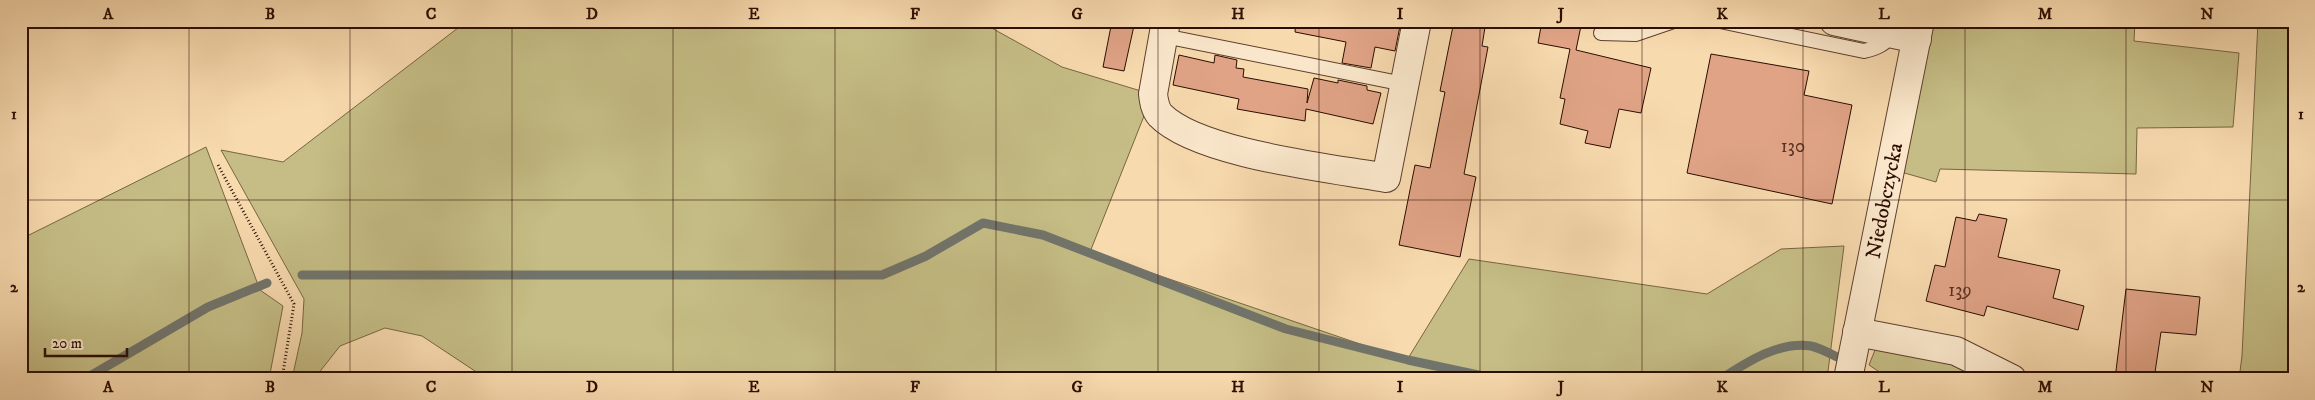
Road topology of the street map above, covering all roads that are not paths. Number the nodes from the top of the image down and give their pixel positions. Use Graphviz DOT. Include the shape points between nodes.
graph roads {
  1 [pos="1417,21"];
  2 [pos="1674,21"];
  3 [pos="1720,21"];
  4 [pos="1834,21"];
  5 [pos="1165,29"];
  6 [pos="1910,31"];
  7 [pos="1601,33"];
  8 [pos="1404,84"];
  9 [pos="1857,332"];
  10 [pos="1848,379"];
  11 [pos="2012,379"];
  1 -- 8 [label="street"];
  2 -- 7 [label="lane" via="1636,34"];
  3 -- 6 [label="lane" via="1864,51"];
  4 -- 6 [label="street"];
  5 -- 8 [label="lane"];
  5 -- 8 [label="street" via="1153,94 1159,114 1197,137 1254,154 1386,178"];
  6 -- 9 [label="street, Niedobczycka"];
  9 -- 10 [label="street, Niedobczycka"];
  9 -- 11 [label="street" via="1956,351"];
}
